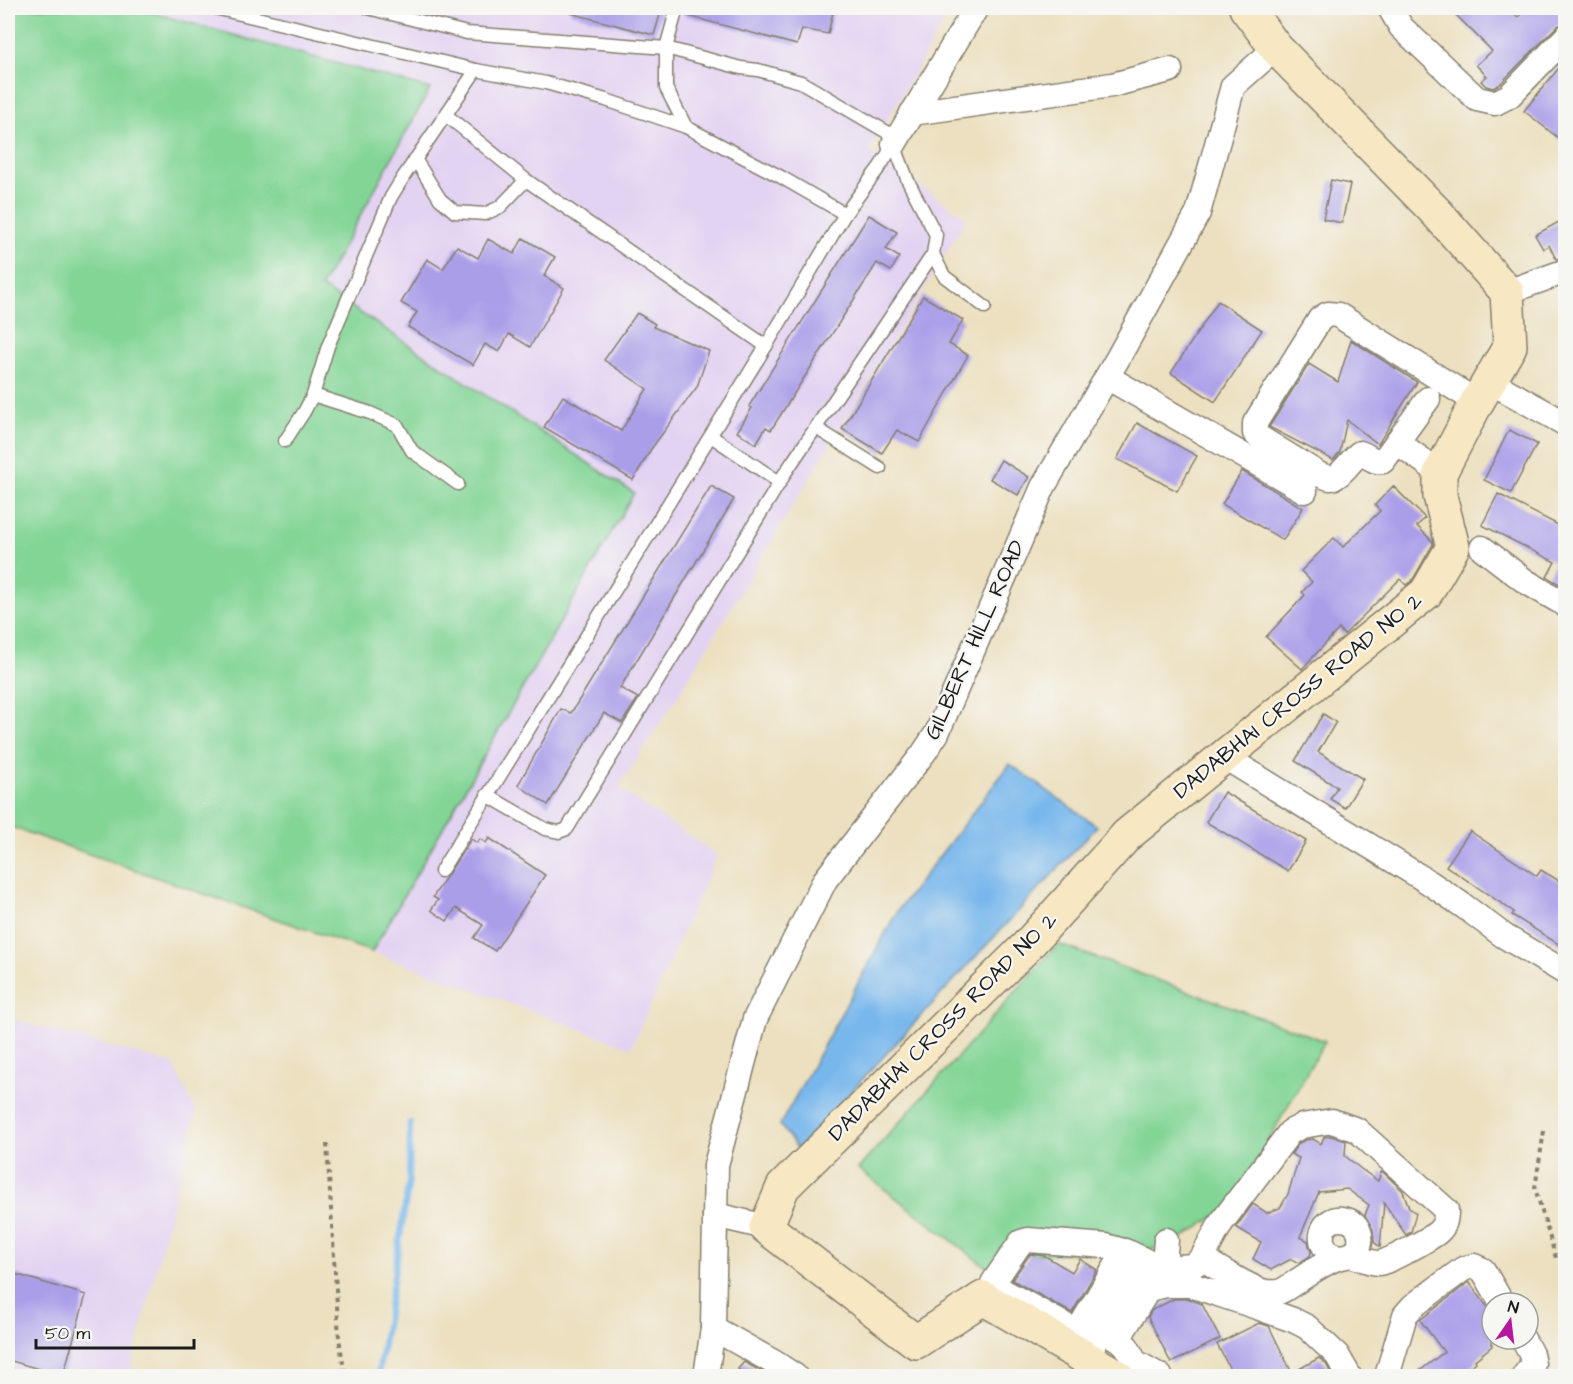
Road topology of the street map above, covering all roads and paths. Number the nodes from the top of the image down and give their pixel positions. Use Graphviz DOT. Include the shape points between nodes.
graph roads {
  1 [pos="214,8"];
  2 [pos="368,8"];
  3 [pos="677,8"];
  4 [pos="976,8"];
  5 [pos="1246,8"];
  6 [pos="1390,8"];
  7 [pos="1566,37"];
  8 [pos="666,48"];
  9 [pos="1276,48"];
  10 [pos="476,70"];
  11 [pos="1170,70"];
  12 [pos="912,114"];
  13 [pos="446,115"];
  14 [pos="686,128"];
  15 [pos="895,141"];
  16 [pos="415,159"];
  17 [pos="526,180"];
  18 [pos="845,214"];
  19 [pos="933,254"];
  20 [pos="1566,271"];
  21 [pos="1507,292"];
  22 [pos="985,307"];
  23 [pos="766,346"];
  24 [pos="1107,377"];
  25 [pos="1483,392"];
  26 [pos="313,395"];
  27 [pos="1428,399"];
  28 [pos="1566,424"];
  29 [pos="816,428"];
  30 [pos="711,436"];
  31 [pos="285,441"];
  32 [pos="1407,442"];
  33 [pos="880,468"];
  34 [pos="1442,468"];
  35 [pos="783,477"];
  36 [pos="458,484"];
  37 [pos="1305,491"];
  38 [pos="1482,548"];
  39 [pos="1566,605"];
  40 [pos="1223,756"];
  41 [pos="487,795"];
  42 [pos="441,871"];
  43 [pos="1566,973"];
  44 [pos="1544,1131"];
  45 [pos="327,1144"];
  46 [pos="715,1215"];
  47 [pos="766,1227"];
  48 [pos="1166,1240"];
  49 [pos="1125,1251"];
  50 [pos="1202,1258"];
  51 [pos="1566,1263"];
  52 [pos="1158,1264"];
  53 [pos="1148,1290"];
  54 [pos="1495,1291"];
  55 [pos="1124,1294"];
  56 [pos="713,1328"];
  57 [pos="1097,1333"];
  58 [pos="1529,1351"];
  59 [pos="345,1377"];
  60 [pos="706,1377"];
  61 [pos="795,1377"];
  62 [pos="1117,1377"];
  63 [pos="1160,1377"];
  64 [pos="1349,1377"];
  65 [pos="1387,1377"];
  66 [pos="1524,1377"];
  1 -- 10 [label="lane"];
  2 -- 8 [label="lane" via="467,33"];
  3 -- 8 [label="lane"];
  4 -- 12 [label="street"];
  5 -- 9 [label="street"];
  6 -- 7 [label="street" via="1401,27 1477,99 1495,103 1509,96"];
  8 -- 14 [label="lane" via="666,88"];
  8 -- 15 [label="lane" via="801,82"];
  9 -- 21 [label="street" via="1437,213"];
  9 -- 24 [label="street, GILBERT HILL ROAD" via="1233,86 1197,213"];
  10 -- 13 [label="lane"];
  10 -- 14 [label="lane" via="606,100"];
  11 -- 12 [label="street" via="1112,85"];
  12 -- 15 [label="street"];
  13 -- 16 [label="lane"];
  13 -- 17 [label="lane"];
  14 -- 18 [label="lane"];
  15 -- 18 [label="lane"];
  15 -- 19 [label="lane" via="908,181 936,235"];
  16 -- 17 [label="lane" via="440,199 455,212 493,211"];
  16 -- 26 [label="lane" via="391,197 328,346"];
  17 -- 23 [label="lane"];
  18 -- 23 [label="lane"];
  19 -- 22 [label="lane" via="944,276"];
  19 -- 29 [label="lane"];
  20 -- 21 [label="street"];
  21 -- 25 [label="street" via="1510,346"];
  23 -- 30 [label="lane"];
  24 -- 37 [label="street"];
  24 -- 46 [label="street, GILBERT HILL ROAD" via="1043,487 937,733 825,880 755,1019 716,1165"];
  25 -- 28 [label="street"];
  25 -- 32 [label="street" via="1338,315 1328,314 1320,319 1254,423 1260,438 1329,478 1337,477 1360,453 1373,461 1383,461"];
  25 -- 34 [label="street"];
  26 -- 31 [label="lane"];
  26 -- 36 [label="lane" via="397,424 412,451"];
  27 -- 32 [label="street"];
  29 -- 33 [label="lane"];
  29 -- 35 [label="lane"];
  30 -- 35 [label="lane" via="779,482"];
  30 -- 41 [label="lane"];
  32 -- 34 [label="street"];
  34 -- 40 [label="street, DADABHAI CROSS ROAD NO 2" via="1440,496 1453,547 1426,593"];
  35 -- 41 [label="lane" via="567,829 545,829"];
  38 -- 39 [label="street" via="1525,581"];
  40 -- 43 [label="street" via="1430,883 1504,936"];
  40 -- 47 [label="street, DADABHAI CROSS ROAD NO 2" via="1127,835 1026,947 783,1187"];
  41 -- 42 [label="lane"];
  44 -- 51 [label="path" via="1534,1188 1556,1258"];
  45 -- 59 [label="path"];
  46 -- 47 [label="street"];
  46 -- 56 [label="street, GILBERT HILL ROAD"];
  47 -- 57 [label="street" via="916,1342 983,1298"];
  48 -- 52 [label="street"];
  49 -- 52 [label="street"];
  49 -- 57 [label="street"];
  49 -- 57 [label="street" via="1106,1246 1022,1241 994,1280 994,1286"];
  50 -- 50 [label="street" via="1221,1222 1290,1132 1302,1126 1332,1121 1357,1130 1446,1210 1445,1223 1438,1232 1392,1259 1380,1263 1345,1256 1280,1292 1265,1292"];
  50 -- 52 [label="street" via="1193,1266"];
  52 -- 55 [label="street" via="1138,1271"];
  53 -- 55 [label="street"];
  53 -- 57 [label="street"];
  53 -- 64 [label="street" via="1191,1285 1293,1320 1337,1355"];
  54 -- 65 [label="street" via="1483,1270 1474,1266 1463,1269 1413,1306 1405,1315"];
  55 -- 57 [label="street"];
  56 -- 60 [label="street, GILBERT HILL ROAD"];
  56 -- 61 [label="street"];
  57 -- 62 [label="street"];
  57 -- 63 [label="street" via="1127,1347 1136,1362"];
  58 -- 66 [label="street" via="1533,1364"];
}
